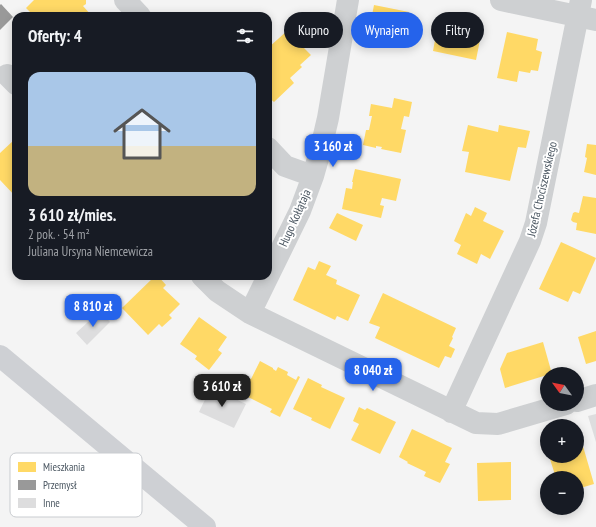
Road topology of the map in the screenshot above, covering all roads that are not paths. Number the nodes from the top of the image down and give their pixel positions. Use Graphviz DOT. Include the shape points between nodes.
graph roads {
  1 [pos="125,0"];
  2 [pos="348,0"];
  3 [pos="501,0"];
  4 [pos="136,12"];
  5 [pos="585,12"];
  6 [pos="272,152"];
  7 [pos="313,176"];
  8 [pos="272,268"];
  9 [pos="206,280"];
  10 [pos="266,280"];
  11 [pos="250,313"];
  12 [pos="0,356"];
  13 [pos="596,395"];
  14 [pos="584,399"];
  15 [pos="542,411"];
  16 [pos="451,412"];
  17 [pos="116,453"];
  18 [pos="142,474"];
  19 [pos="205,527"];
  1 -- 4 [label="street"];
  2 -- 7 [label="street, Hugo Kołłątaja" via="328,118"];
  3 -- 5 [label="street"];
  5 -- 16 [label="street, Józefa Chociszewskiego" via="530,241"];
  6 -- 7 [label="street" via="285,166"];
  7 -- 8 [label="street, Hugo Kołłątaja" via="300,211"];
  9 -- 11 [label="street" via="217,291"];
  10 -- 11 [label="street, Hugo Kołłątaja"];
  11 -- 16 [label="street"];
  12 -- 17 [label="main road"];
  13 -- 14 [label="street"];
  15 -- 16 [label="street" via="498,424 476,423"];
  18 -- 19 [label="main road"];
}
